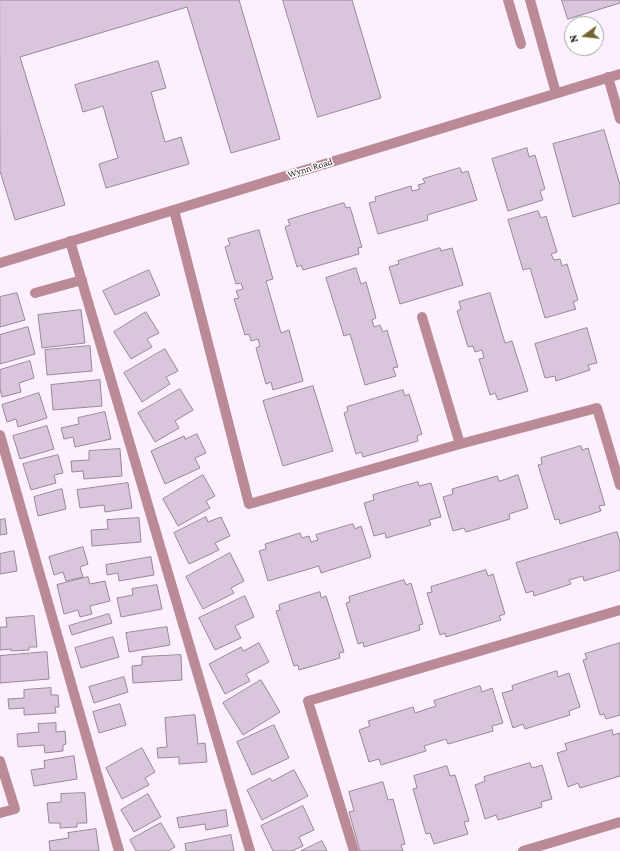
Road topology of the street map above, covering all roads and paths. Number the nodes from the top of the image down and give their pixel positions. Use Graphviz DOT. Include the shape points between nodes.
graph roads {
  1 [pos="508,0"];
  2 [pos="530,0"];
  3 [pos="521,44"];
  4 [pos="620,74"];
  5 [pos="608,77"];
  6 [pos="556,93"];
  7 [pos="620,119"];
  8 [pos="174,210"];
  9 [pos="70,241"];
  10 [pos="0,263"];
  11 [pos="82,280"];
  12 [pos="35,293"];
  13 [pos="422,317"];
  14 [pos="0,435"];
  15 [pos="460,444"];
  16 [pos="620,485"];
  17 [pos="620,610"];
  18 [pos="0,761"];
  19 [pos="0,813"];
  20 [pos="620,822"];
  21 [pos="119,851"];
  22 [pos="250,851"];
  23 [pos="354,851"];
  24 [pos="523,851"];
  1 -- 3 [label="street"];
  2 -- 6 [label="street"];
  4 -- 5 [label="street, Wynn Road"];
  5 -- 6 [label="street, Wynn Road"];
  5 -- 7 [label="street"];
  6 -- 8 [label="street, Wynn Road"];
  8 -- 9 [label="street, Wynn Road"];
  8 -- 15 [label="street" via="250,504"];
  9 -- 10 [label="street, Wynn Road"];
  9 -- 11 [label="street"];
  11 -- 12 [label="street"];
  11 -- 22 [label="street"];
  13 -- 15 [label="street"];
  14 -- 21 [label="street"];
  15 -- 16 [label="street" via="597,408"];
  17 -- 23 [label="street" via="308,701"];
  18 -- 19 [label="street" via="14,809"];
  20 -- 24 [label="street"];
}
